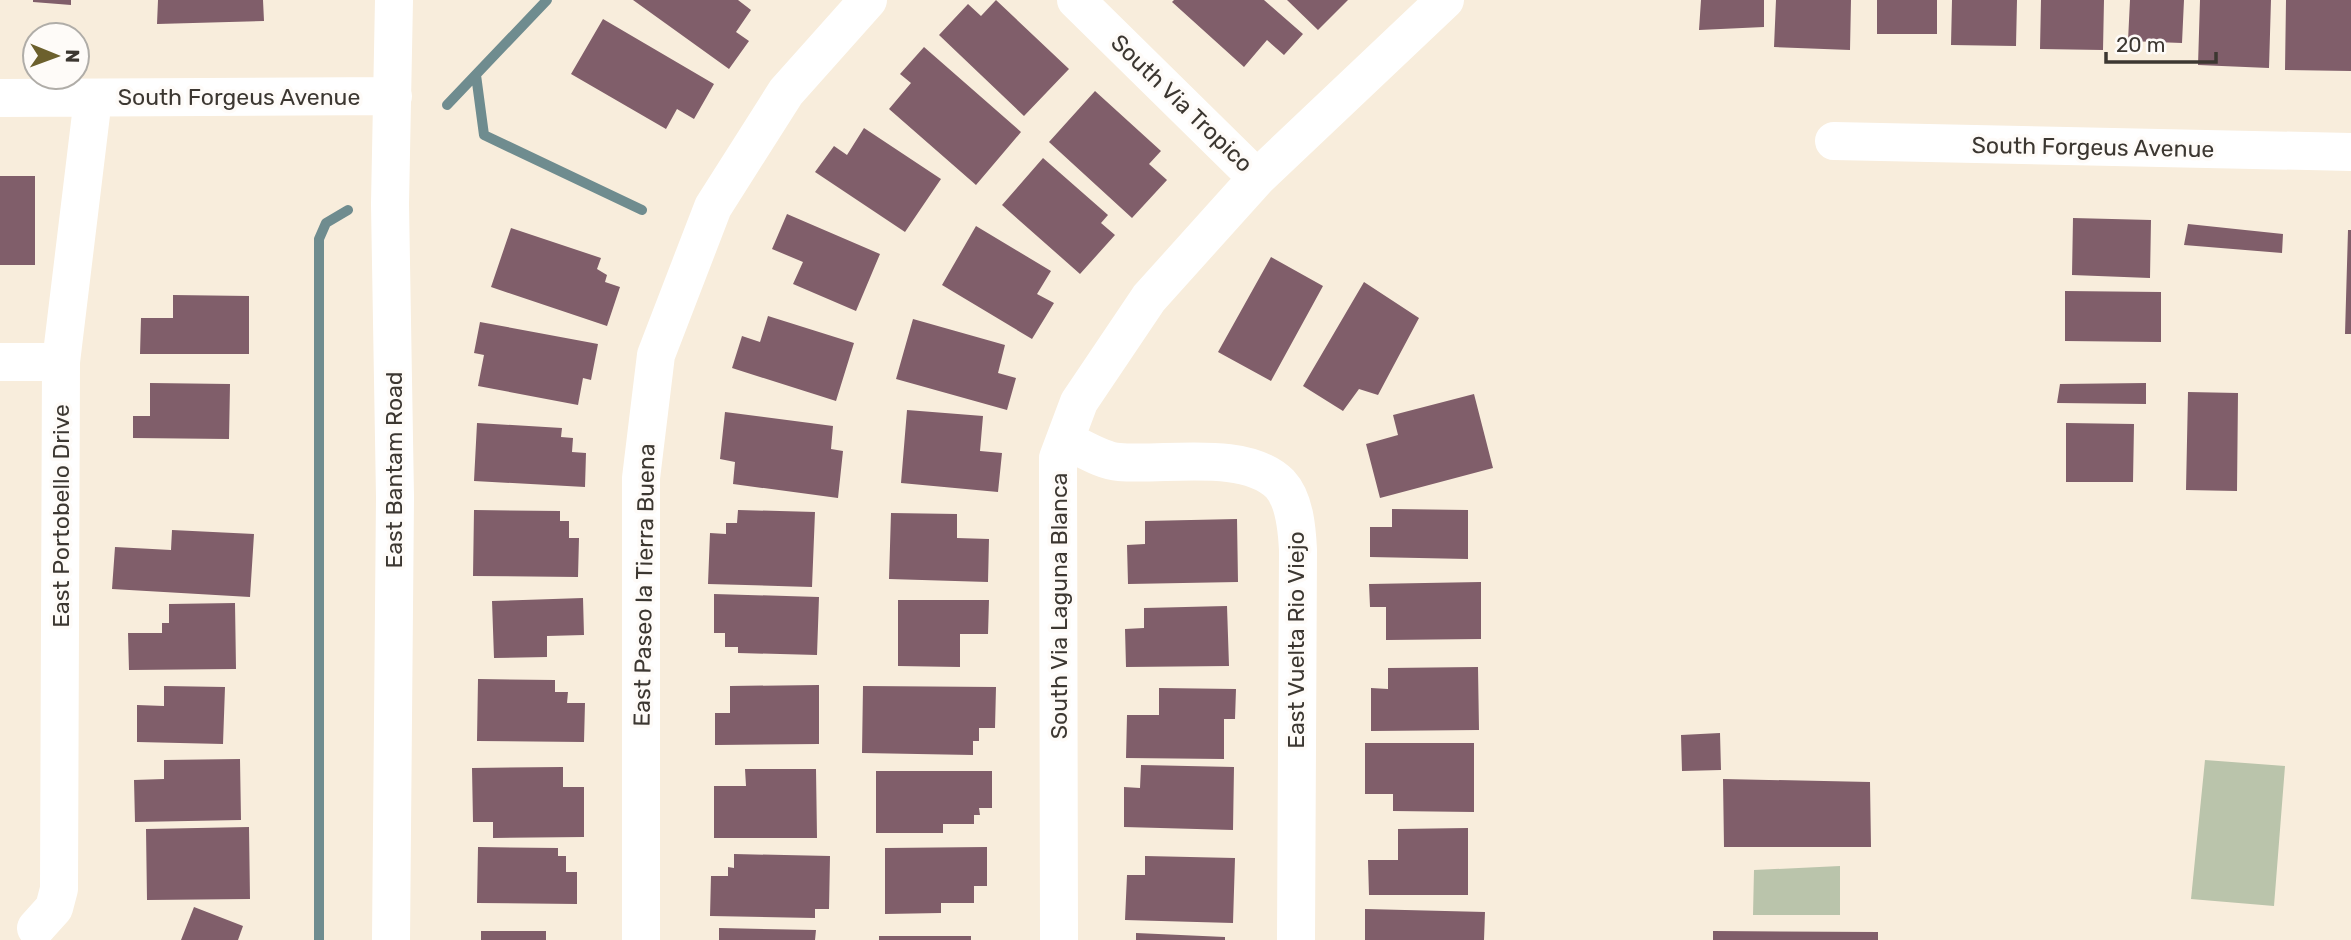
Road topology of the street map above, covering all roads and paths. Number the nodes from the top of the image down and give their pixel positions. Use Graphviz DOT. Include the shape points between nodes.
graph roads {
  1 [pos="394,0"];
  2 [pos="868,0"];
  3 [pos="1076,0"];
  4 [pos="1445,0"];
  5 [pos="393,96"];
  6 [pos="0,98"];
  7 [pos="93,98"];
  8 [pos="1834,141"];
  9 [pos="2351,152"];
  10 [pos="1257,177"];
  11 [pos="0,362"];
  12 [pos="61,362"];
  13 [pos="1065,440"];
  14 [pos="34,936"];
  15 [pos="391,940"];
  16 [pos="641,940"];
  17 [pos="1059,940"];
  18 [pos="1296,940"];
  1 -- 5 [label="street, East Bantam Road"];
  2 -- 16 [label="street, East Paseo la Tierra Buena" via="786,92 713,207 656,355 641,478"];
  3 -- 10 [label="street, South Via Tropico"];
  4 -- 10 [label="street, South Via Laguna Blanca"];
  5 -- 7 [label="street, South Forgeus Avenue"];
  5 -- 15 [label="street, East Bantam Road"];
  6 -- 7 [label="street, South Forgeus Avenue"];
  7 -- 12 [label="street, East Portobello Drive"];
  8 -- 9 [label="street, South Forgeus Avenue"];
  10 -- 13 [label="street, South Via Laguna Blanca" via="1149,298 1079,402"];
  11 -- 12 [label="street"];
  12 -- 14 [label="street, East Portobello Drive" via="59,889 54,908"];
  13 -- 17 [label="street, South Via Laguna Blanca" via="1058,458"];
  13 -- 18 [label="street, East Vuelta Rio Viejo" via="1116,462 1222,463 1289,476 1298,550"];
}
